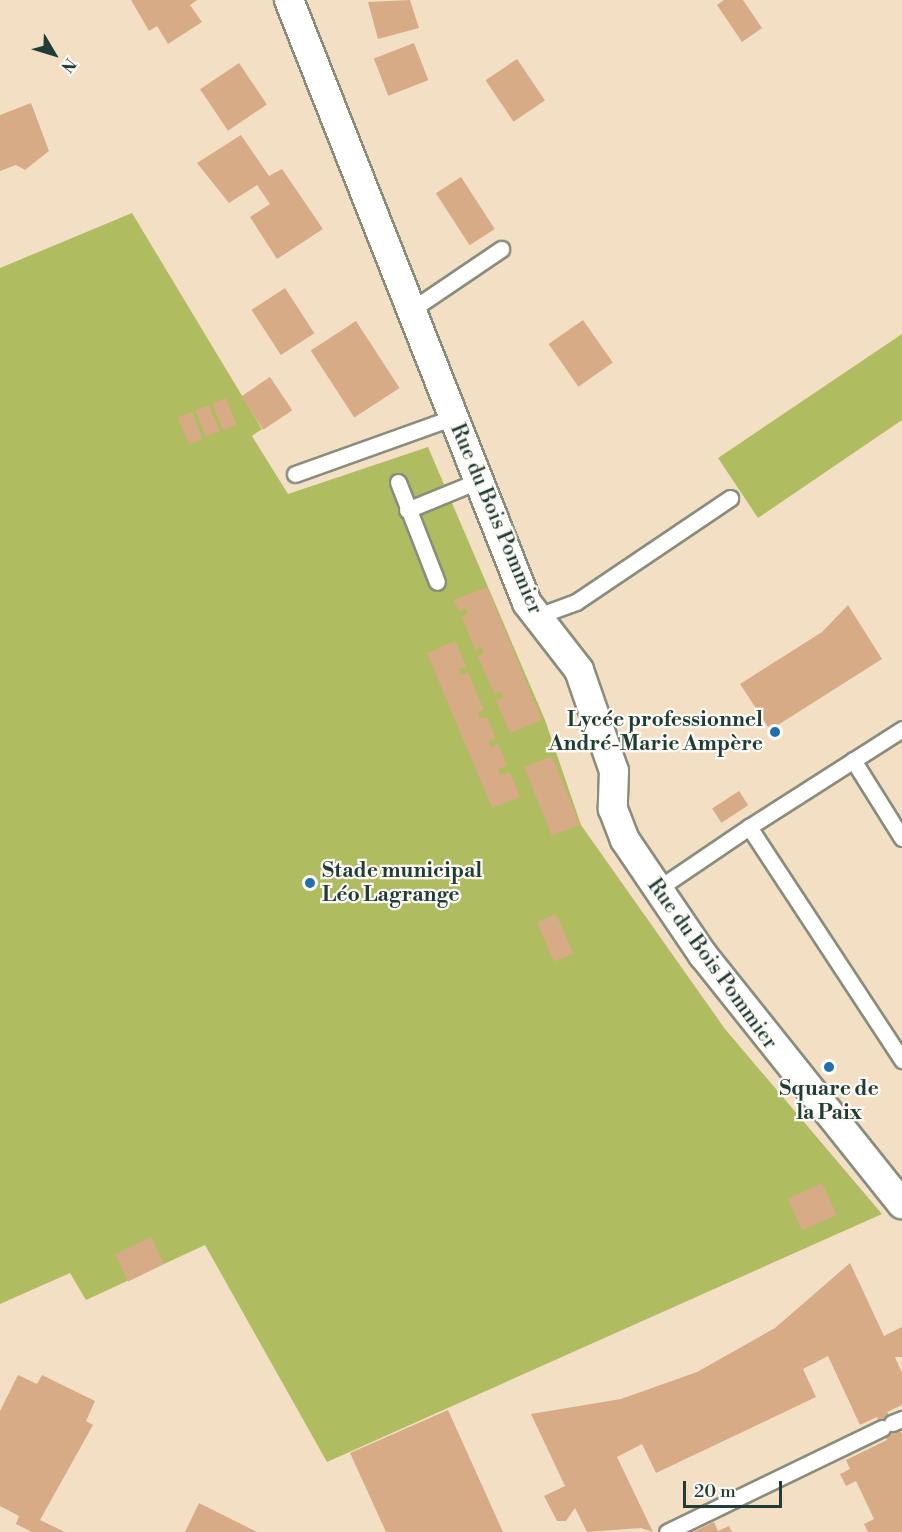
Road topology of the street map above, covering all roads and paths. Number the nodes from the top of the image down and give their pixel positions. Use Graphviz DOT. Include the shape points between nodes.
graph roads {
  1 [pos="289,0"];
  2 [pos="501,249"];
  3 [pos="411,310"];
  4 [pos="454,417"];
  5 [pos="295,474"];
  6 [pos="478,481"];
  7 [pos="398,482"];
  8 [pos="730,498"];
  9 [pos="407,510"];
  10 [pos="437,582"];
  11 [pos="535,617"];
  12 [pos="902,729"];
  13 [pos="853,760"];
  14 [pos="748,827"];
  15 [pos="902,838"];
  16 [pos="656,890"];
  17 [pos="902,1060"];
  18 [pos="902,1204"];
  19 [pos="892,1423"];
  20 [pos="667,1532"];
  1 -- 3 [label="street, Rue du Bois Pommier"];
  2 -- 3 [label="lane"];
  3 -- 4 [label="street, Rue du Bois Pommier"];
  4 -- 5 [label="lane"];
  4 -- 6 [label="street, Rue du Bois Pommier"];
  6 -- 9 [label="lane"];
  6 -- 11 [label="street, Rue du Bois Pommier"];
  7 -- 9 [label="lane"];
  8 -- 11 [label="lane" via="576,602"];
  9 -- 10 [label="lane"];
  11 -- 16 [label="street, Rue du Bois Pommier" via="579,670 614,771 613,809"];
  12 -- 13 [label="lane"];
  13 -- 14 [label="lane"];
  13 -- 15 [label="lane"];
  14 -- 16 [label="lane"];
  14 -- 17 [label="lane"];
  16 -- 18 [label="street, Rue du Bois Pommier" via="771,1046"];
  19 -- 20 [label="lane"];
}
